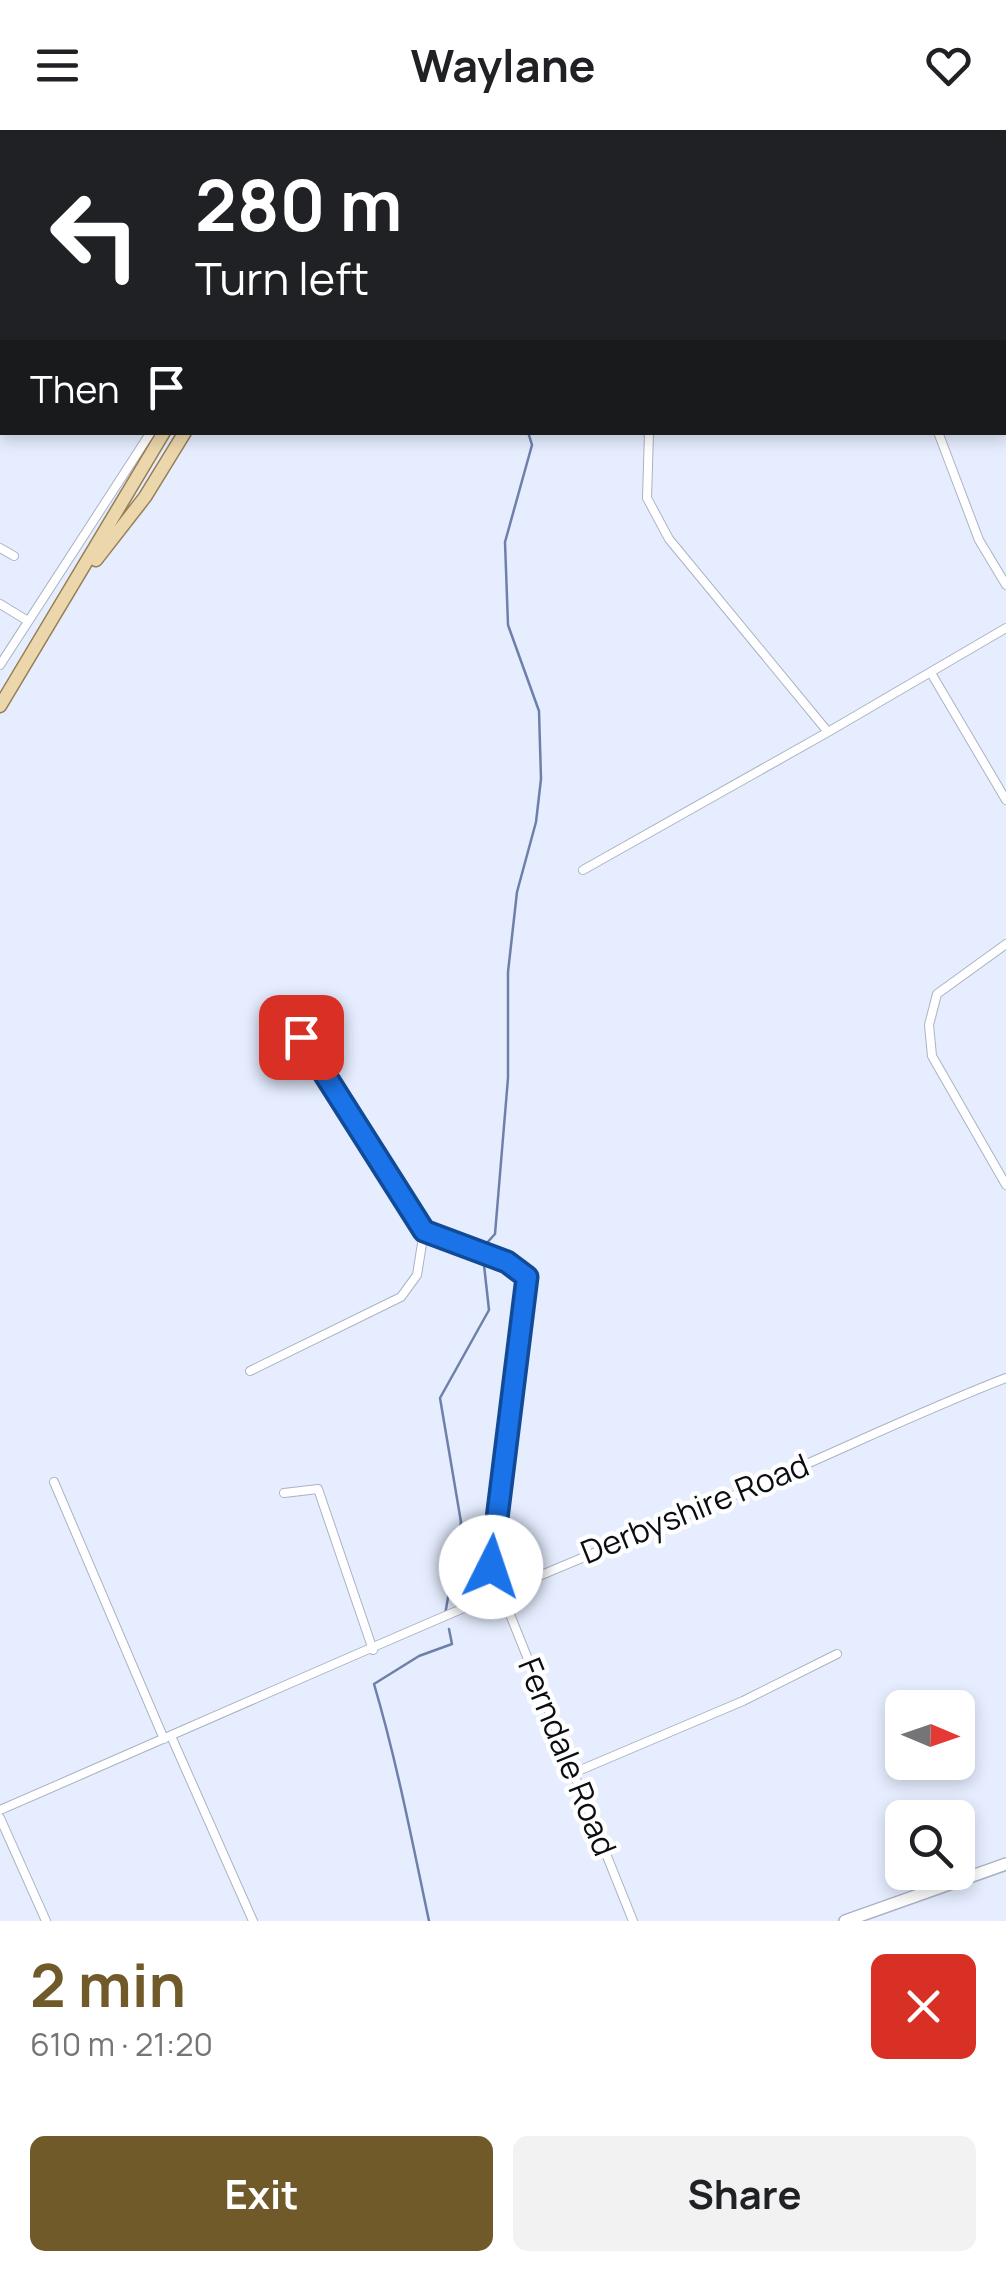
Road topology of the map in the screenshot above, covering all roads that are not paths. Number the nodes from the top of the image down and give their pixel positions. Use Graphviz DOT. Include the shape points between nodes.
graph roads {
  1 [pos="149,435"];
  2 [pos="162,435"];
  3 [pos="183,435"];
  4 [pos="648,435"];
  5 [pos="939,435"];
  6 [pos="0,548"];
  7 [pos="14,556"];
  8 [pos="1006,585"];
  9 [pos="70,593"];
  10 [pos="0,604"];
  11 [pos="28,622"];
  12 [pos="1006,628"];
  13 [pos="0,665"];
  14 [pos="930,674"];
  15 [pos="0,706"];
  16 [pos="828,732"];
  17 [pos="1006,800"];
  18 [pos="583,870"];
  19 [pos="1006,944"];
  20 [pos="301,1037"];
  21 [pos="1006,1186"];
  22 [pos="424,1231"];
  23 [pos="250,1371"];
  24 [pos="1006,1378"];
  25 [pos="54,1482"];
  26 [pos="284,1493"];
  27 [pos="504,1592"];
  28 [pos="372,1650"];
  29 [pos="837,1654"];
  30 [pos="167,1738"];
  31 [pos="571,1774"];
  32 [pos="0,1810"];
  33 [pos="0,1818"];
  34 [pos="1006,1864"];
  35 [pos="46,1921"];
  36 [pos="252,1921"];
  37 [pos="633,1921"];
  38 [pos="844,1921"];
  1 -- 11 [label="street"];
  2 -- 9 [label="main road"];
  3 -- 9 [label="main road" via="145,497"];
  4 -- 16 [label="street" via="645,489 669,538"];
  5 -- 8 [label="street" via="979,540"];
  6 -- 7 [label="street"];
  9 -- 15 [label="main road"];
  10 -- 11 [label="street"];
  11 -- 13 [label="street"];
  12 -- 14 [label="street"];
  14 -- 16 [label="street"];
  14 -- 17 [label="street"];
  16 -- 18 [label="street"];
  19 -- 21 [label="street" via="937,994 928,1042"];
  20 -- 22 [label="street"];
  22 -- 23 [label="street" via="417,1275 401,1297"];
  22 -- 27 [label="street, Ferndale Road" via="507,1262 527,1277 490,1551"];
  24 -- 27 [label="street, Derbyshire Road"];
  25 -- 30 [label="street"];
  26 -- 28 [label="street" via="318,1489"];
  27 -- 28 [label="street, Derbyshire Road"];
  27 -- 31 [label="street, Ferndale Road"];
  28 -- 30 [label="street, Derbyshire Road"];
  29 -- 31 [label="street"];
  30 -- 32 [label="street, Derbyshire Road"];
  30 -- 36 [label="street"];
  31 -- 37 [label="street, Ferndale Road"];
  33 -- 35 [label="street"];
  34 -- 38 [label="main road"];
}
